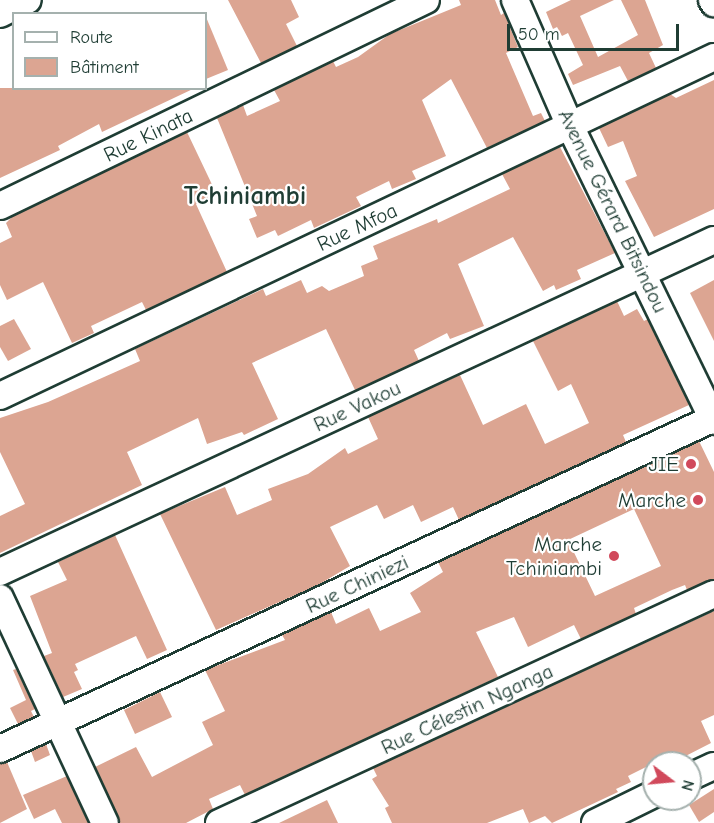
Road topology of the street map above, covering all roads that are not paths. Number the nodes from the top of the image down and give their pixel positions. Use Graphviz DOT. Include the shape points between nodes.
graph roads {
  1 [pos="28,0"];
  2 [pos="426,0"];
  3 [pos="515,0"];
  4 [pos="0,14"];
  5 [pos="714,57"];
  6 [pos="570,126"];
  7 [pos="0,206"];
  8 [pos="714,240"];
  9 [pos="643,273"];
  10 [pos="0,396"];
  11 [pos="714,419"];
  12 [pos="0,572"];
  13 [pos="714,594"];
  14 [pos="0,598"];
  15 [pos="60,722"];
  16 [pos="0,748"];
  17 [pos="642,800"];
  18 [pos="105,823"];
  19 [pos="219,823"];
  20 [pos="595,823"];
  1 -- 4 [label="street"];
  2 -- 7 [label="street, Rue Kinata"];
  3 -- 6 [label="street, Avenue Gérard Bitsindou"];
  5 -- 6 [label="street, Rue Mfoa"];
  6 -- 9 [label="street, Avenue Gérard Bitsindou"];
  6 -- 10 [label="street, Rue Mfoa"];
  8 -- 9 [label="street, Rue Vakou"];
  9 -- 11 [label="street, Avenue Gérard Bitsindou"];
  9 -- 12 [label="street, Rue Vakou"];
  11 -- 15 [label="street, Rue Chiniezi"];
  13 -- 19 [label="street, Rue Célestin Nganga"];
  14 -- 15 [label="street"];
  15 -- 16 [label="street, Rue Chiniezi"];
  15 -- 18 [label="street"];
  17 -- 20 [label="street"];
}
